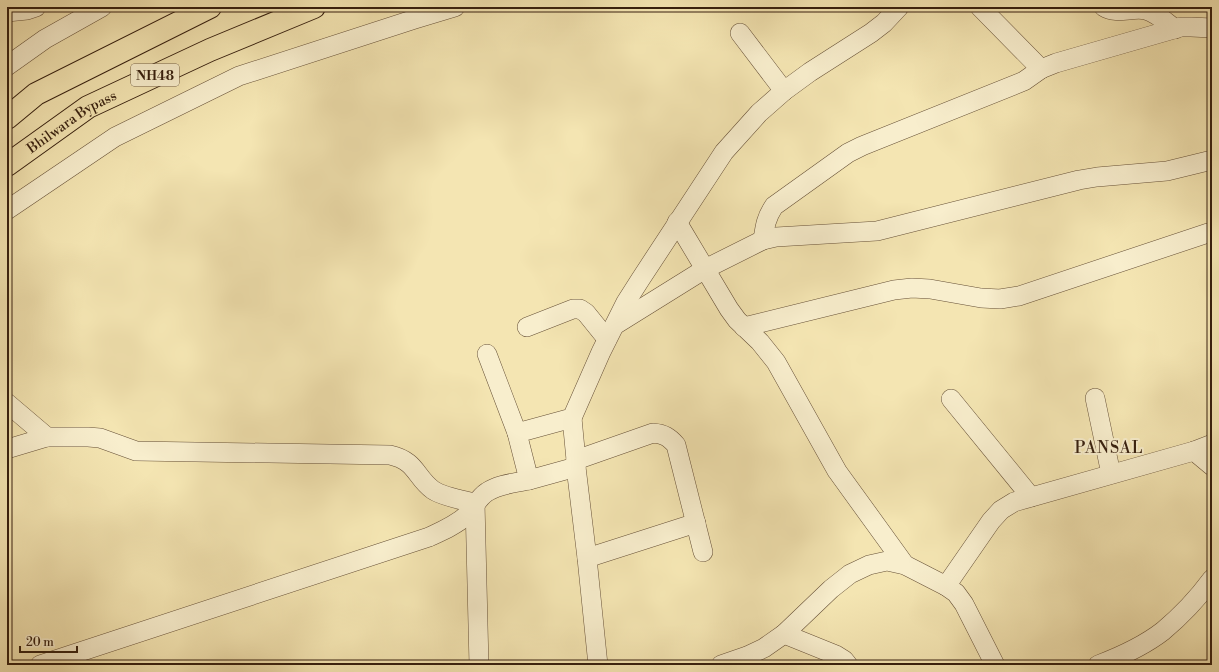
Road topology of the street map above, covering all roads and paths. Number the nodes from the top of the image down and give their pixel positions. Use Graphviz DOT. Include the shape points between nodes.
graph roads {
  1 [pos="36,7"];
  2 [pos="102,7"];
  3 [pos="210,7"];
  4 [pos="314,7"];
  5 [pos="455,7"];
  6 [pos="899,7"];
  7 [pos="980,7"];
  8 [pos="1104,7"];
  9 [pos="7,12"];
  10 [pos="1212,28"];
  11 [pos="1175,29"];
  12 [pos="740,33"];
  13 [pos="7,66"];
  14 [pos="1041,69"];
  15 [pos="784,91"];
  16 [pos="7,118"];
  17 [pos="1212,160"];
  18 [pos="7,165"];
  19 [pos="7,210"];
  20 [pos="677,222"];
  21 [pos="1211,234"];
  22 [pos="764,240"];
  23 [pos="705,269"];
  24 [pos="527,327"];
  25 [pos="744,327"];
  26 [pos="610,333"];
  27 [pos="487,354"];
  28 [pos="1095,398"];
  29 [pos="951,399"];
  30 [pos="7,403"];
  31 [pos="572,418"];
  32 [pos="517,434"];
  33 [pos="47,437"];
  34 [pos="1212,444"];
  35 [pos="7,449"];
  36 [pos="1194,451"];
  37 [pos="576,463"];
  38 [pos="1212,466"];
  39 [pos="1111,474"];
  40 [pos="529,480"];
  41 [pos="1031,497"];
  42 [pos="475,503"];
  43 [pos="696,523"];
  44 [pos="703,552"];
  45 [pos="587,558"];
  46 [pos="905,565"];
  47 [pos="1212,579"];
  48 [pos="946,586"];
  49 [pos="784,634"];
  50 [pos="40,665"];
  51 [pos="479,665"];
  52 [pos="598,665"];
  53 [pos="721,665"];
  54 [pos="848,665"];
  55 [pos="994,665"];
  56 [pos="1098,665"];
  1 -- 9 [label="street"];
  2 -- 13 [label="street" via="45,39"];
  3 -- 16 [label="highway, NH48" via="36,94"];
  4 -- 18 [label="highway, Bhilwara Bypass / NH48" via="210,50 88,107"];
  5 -- 19 [label="street" via="239,76 115,137"];
  6 -- 15 [label="street" via="871,33"];
  7 -- 14 [label="street"];
  8 -- 11 [label="street" via="1110,11 1148,11"];
  10 -- 11 [label="street"];
  11 -- 14 [label="street"];
  12 -- 15 [label="street"];
  14 -- 22 [label="street" via="1024,81 848,153 774,206 768,214"];
  15 -- 20 [label="street" via="759,113 724,152"];
  17 -- 22 [label="street" via="1167,171 1079,180 877,230"];
  20 -- 23 [label="street"];
  20 -- 26 [label="street"];
  21 -- 25 [label="street" via="1019,296 1000,299 930,289 894,290"];
  22 -- 23 [label="street"];
  23 -- 25 [label="street" via="729,309"];
  23 -- 26 [label="street"];
  24 -- 26 [label="street" via="573,309 580,309"];
  25 -- 46 [label="street" via="776,362 837,472"];
  26 -- 31 [label="street"];
  27 -- 32 [label="street"];
  28 -- 39 [label="street"];
  29 -- 41 [label="street"];
  30 -- 33 [label="street"];
  31 -- 32 [label="street"];
  31 -- 37 [label="street"];
  32 -- 40 [label="street"];
  33 -- 35 [label="street"];
  33 -- 42 [label="street" via="100,438 136,451 151,452 390,455 410,463 439,494"];
  34 -- 36 [label="street"];
  36 -- 38 [label="street"];
  36 -- 39 [label="street"];
  37 -- 40 [label="street"];
  37 -- 43 [label="street" via="654,433 662,434 676,445"];
  37 -- 45 [label="street"];
  39 -- 41 [label="street"];
  40 -- 42 [label="street" via="495,487"];
  41 -- 48 [label="street" via="1014,502 1001,510"];
  42 -- 50 [label="street" via="466,515 449,528 429,536"];
  42 -- 51 [label="street"];
  43 -- 44 [label="street"];
  43 -- 45 [label="street"];
  45 -- 52 [label="street"];
  46 -- 48 [label="street"];
  46 -- 49 [label="street" via="886,561 869,565 850,574"];
  47 -- 56 [label="street" via="1186,610 1162,631 1132,650"];
  48 -- 55 [label="street" via="956,593 964,604"];
  49 -- 53 [label="street" via="764,648"];
  49 -- 54 [label="street" via="836,656"];
}
